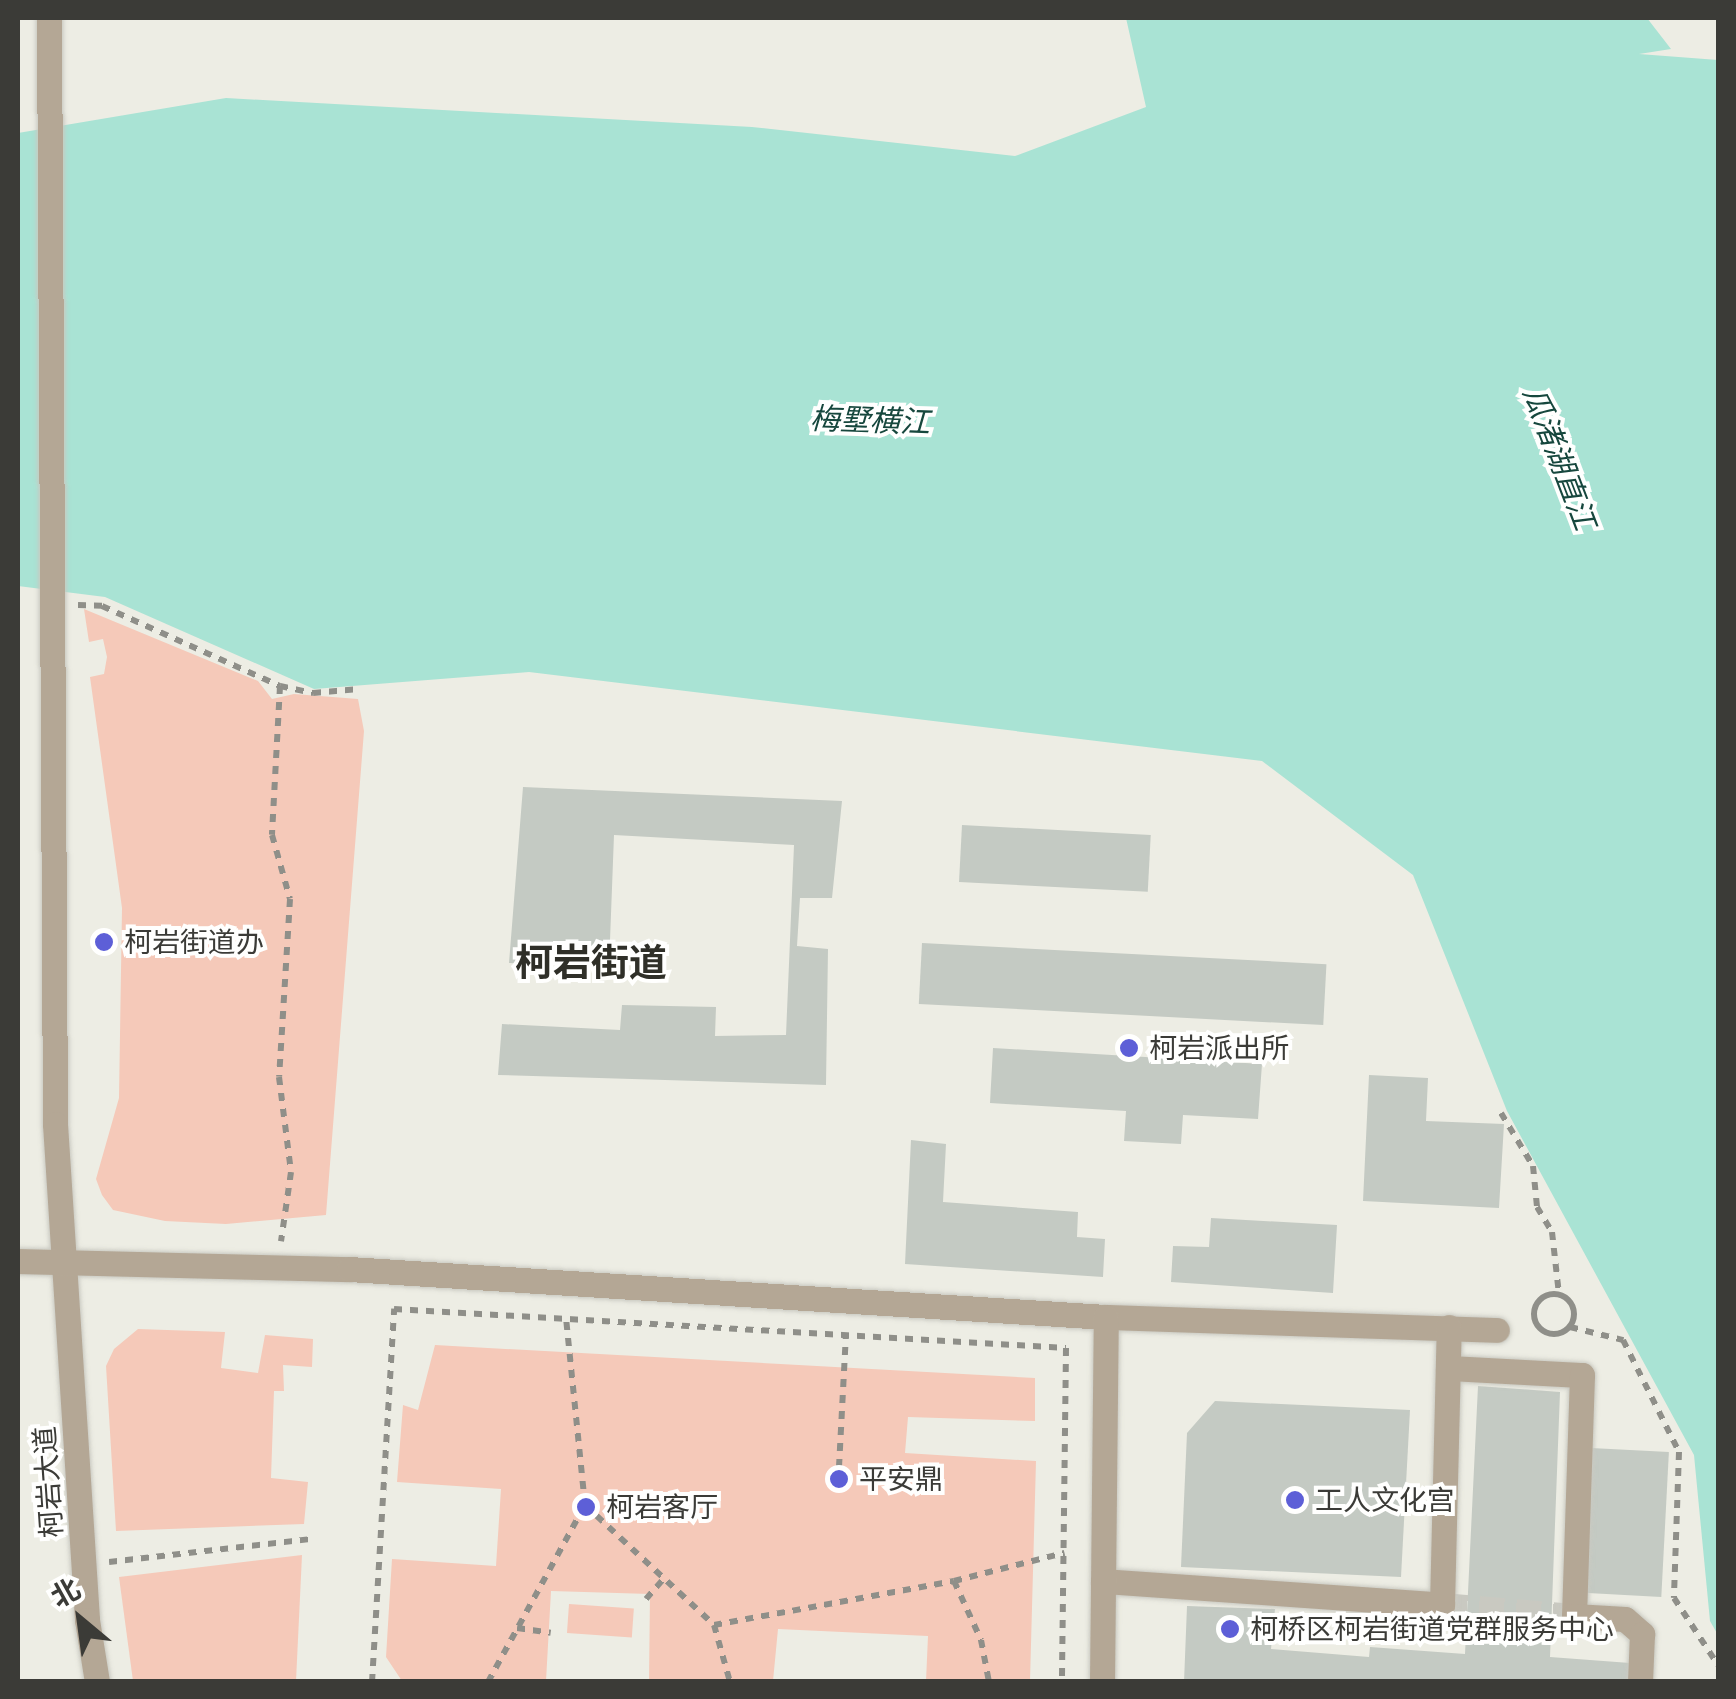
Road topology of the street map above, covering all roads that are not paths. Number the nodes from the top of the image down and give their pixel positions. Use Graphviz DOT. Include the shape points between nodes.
graph roads {
  1 [pos="49,18"];
  2 [pos="18,1261"];
  3 [pos="64,1262"];
  4 [pos="1106,1316"];
  5 [pos="1450,1327"];
  6 [pos="1497,1330"];
  7 [pos="1448,1368"];
  8 [pos="1103,1582"];
  9 [pos="97,1682"];
  10 [pos="1102,1682"];
  11 [pos="1640,1682"];
  1 -- 3 [label="street, 柯岩大道" via="55,1124"];
  2 -- 3 [label="street"];
  3 -- 4 [label="street" via="562,1280"];
  3 -- 9 [label="street, 柯岩大道"];
  4 -- 5 [label="street"];
  4 -- 8 [label="street"];
  5 -- 6 [label="street"];
  5 -- 7 [label="street"];
  7 -- 8 [label="street" via="1442,1605"];
  7 -- 11 [label="street" via="1582,1375 1574,1616 1625,1618 1642,1634"];
  8 -- 10 [label="street"];
}
